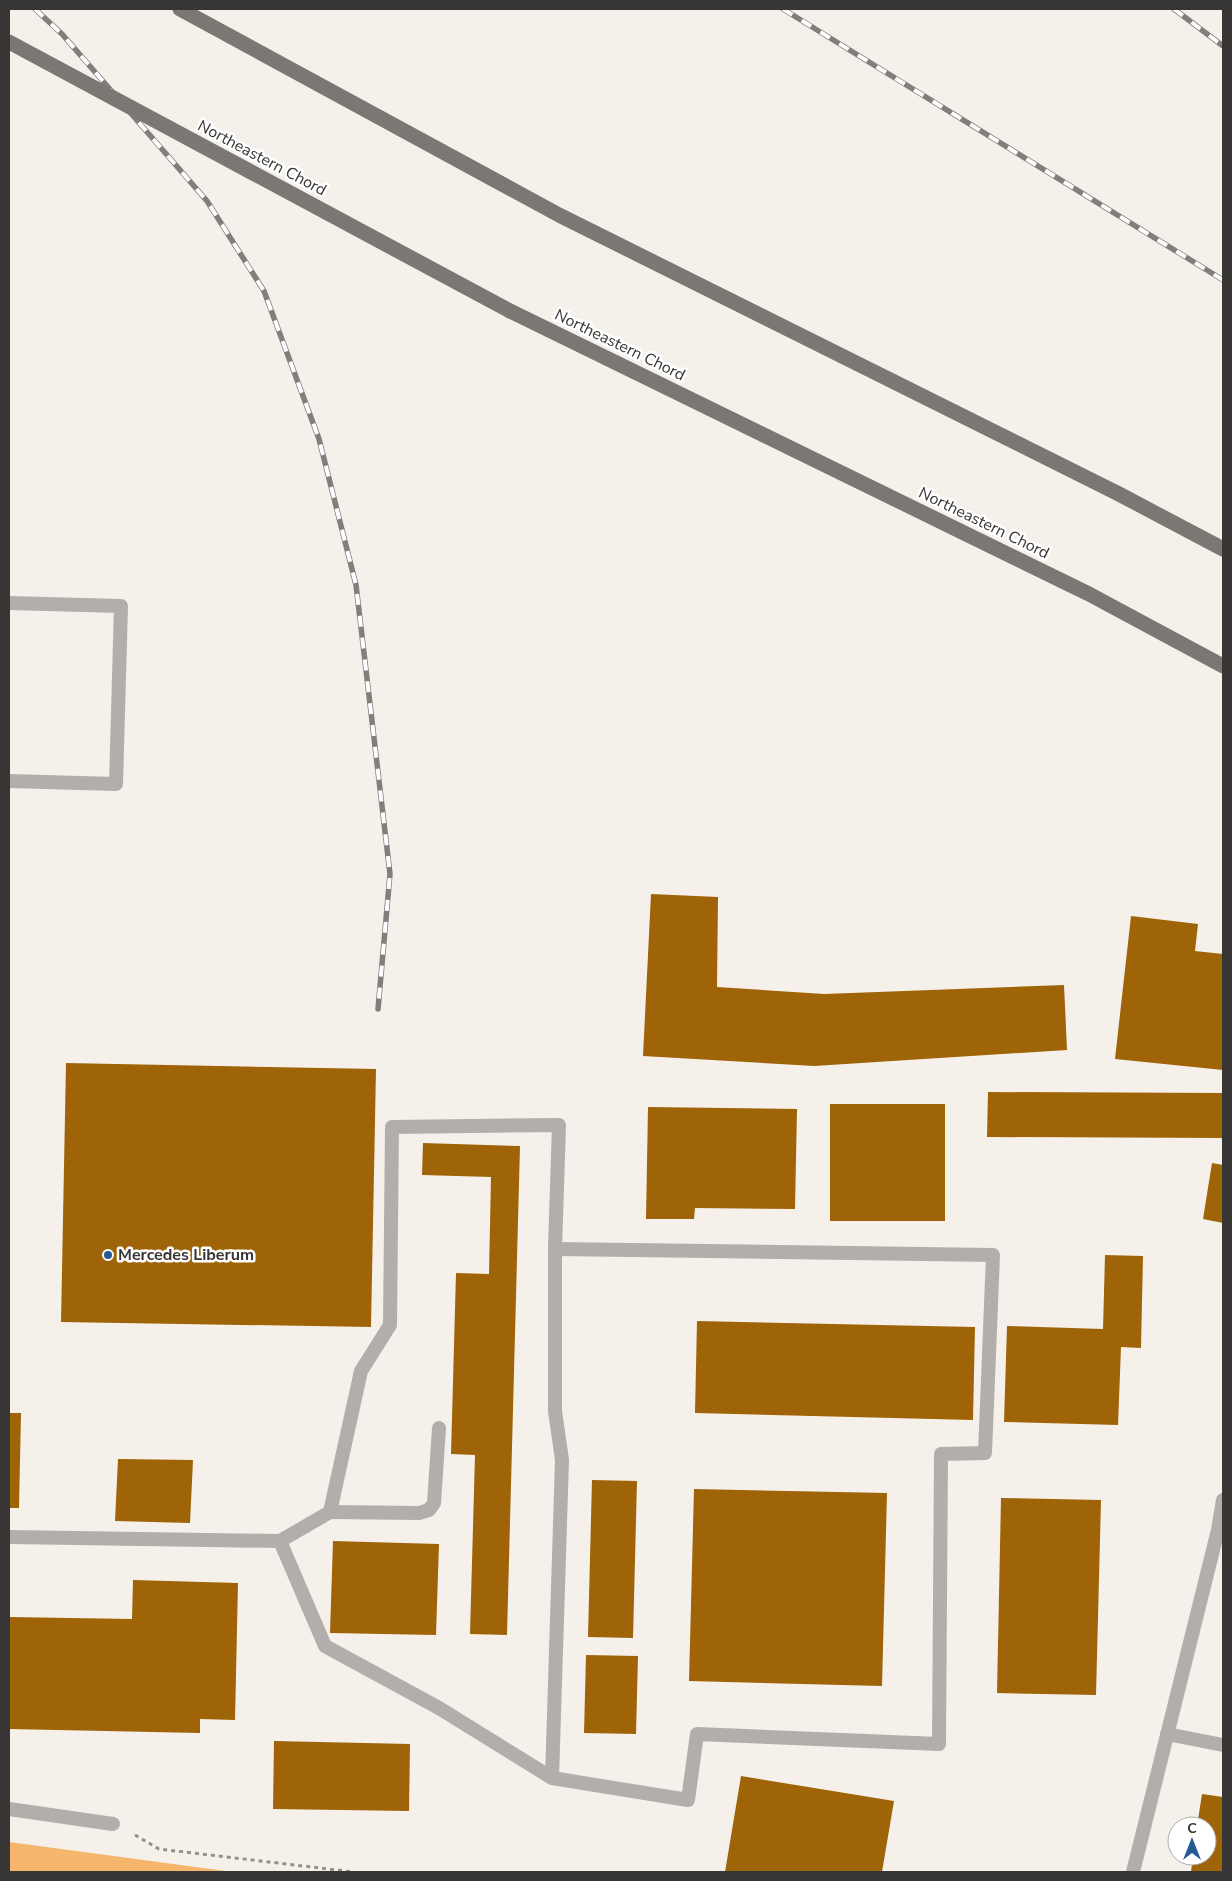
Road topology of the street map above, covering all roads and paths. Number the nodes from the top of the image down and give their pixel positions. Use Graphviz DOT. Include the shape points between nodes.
graph roads {
  1 [pos="180,9"];
  2 [pos="9,42"];
  3 [pos="1223,549"];
  4 [pos="9,603"];
  5 [pos="1223,666"];
  6 [pos="9,781"];
  7 [pos="555,1249"];
  8 [pos="438,1428"];
  9 [pos="1223,1500"];
  10 [pos="330,1512"];
  11 [pos="9,1536"];
  12 [pos="280,1541"];
  13 [pos="1167,1734"];
  14 [pos="1223,1745"];
  15 [pos="552,1778"];
  16 [pos="9,1809"];
  17 [pos="114,1824"];
  18 [pos="354,1872"];
  19 [pos="1133,1872"];
  1 -- 3 [label="main road" via="559,215"];
  2 -- 5 [label="main road, Northeastern Chord, bridge" via="510,311 1089,594"];
  4 -- 6 [label="lane" via="122,606 116,784"];
  7 -- 10 [label="lane" via="559,1125 392,1126 390,1325 360,1371"];
  7 -- 15 [label="lane" via="555,1411 562,1460"];
  7 -- 15 [label="lane" via="993,1254 985,1453 941,1454 939,1744 697,1734 688,1800"];
  8 -- 10 [label="lane" via="434,1503 429,1510 419,1514"];
  9 -- 13 [label="lane"];
  10 -- 12 [label="lane"];
  11 -- 12 [label="lane"];
  12 -- 15 [label="lane" via="325,1646 439,1708"];
  13 -- 14 [label="lane"];
  13 -- 19 [label="lane"];
  16 -- 17 [label="lane"];
  17 -- 18 [label="path" via="159,1849"];
}
